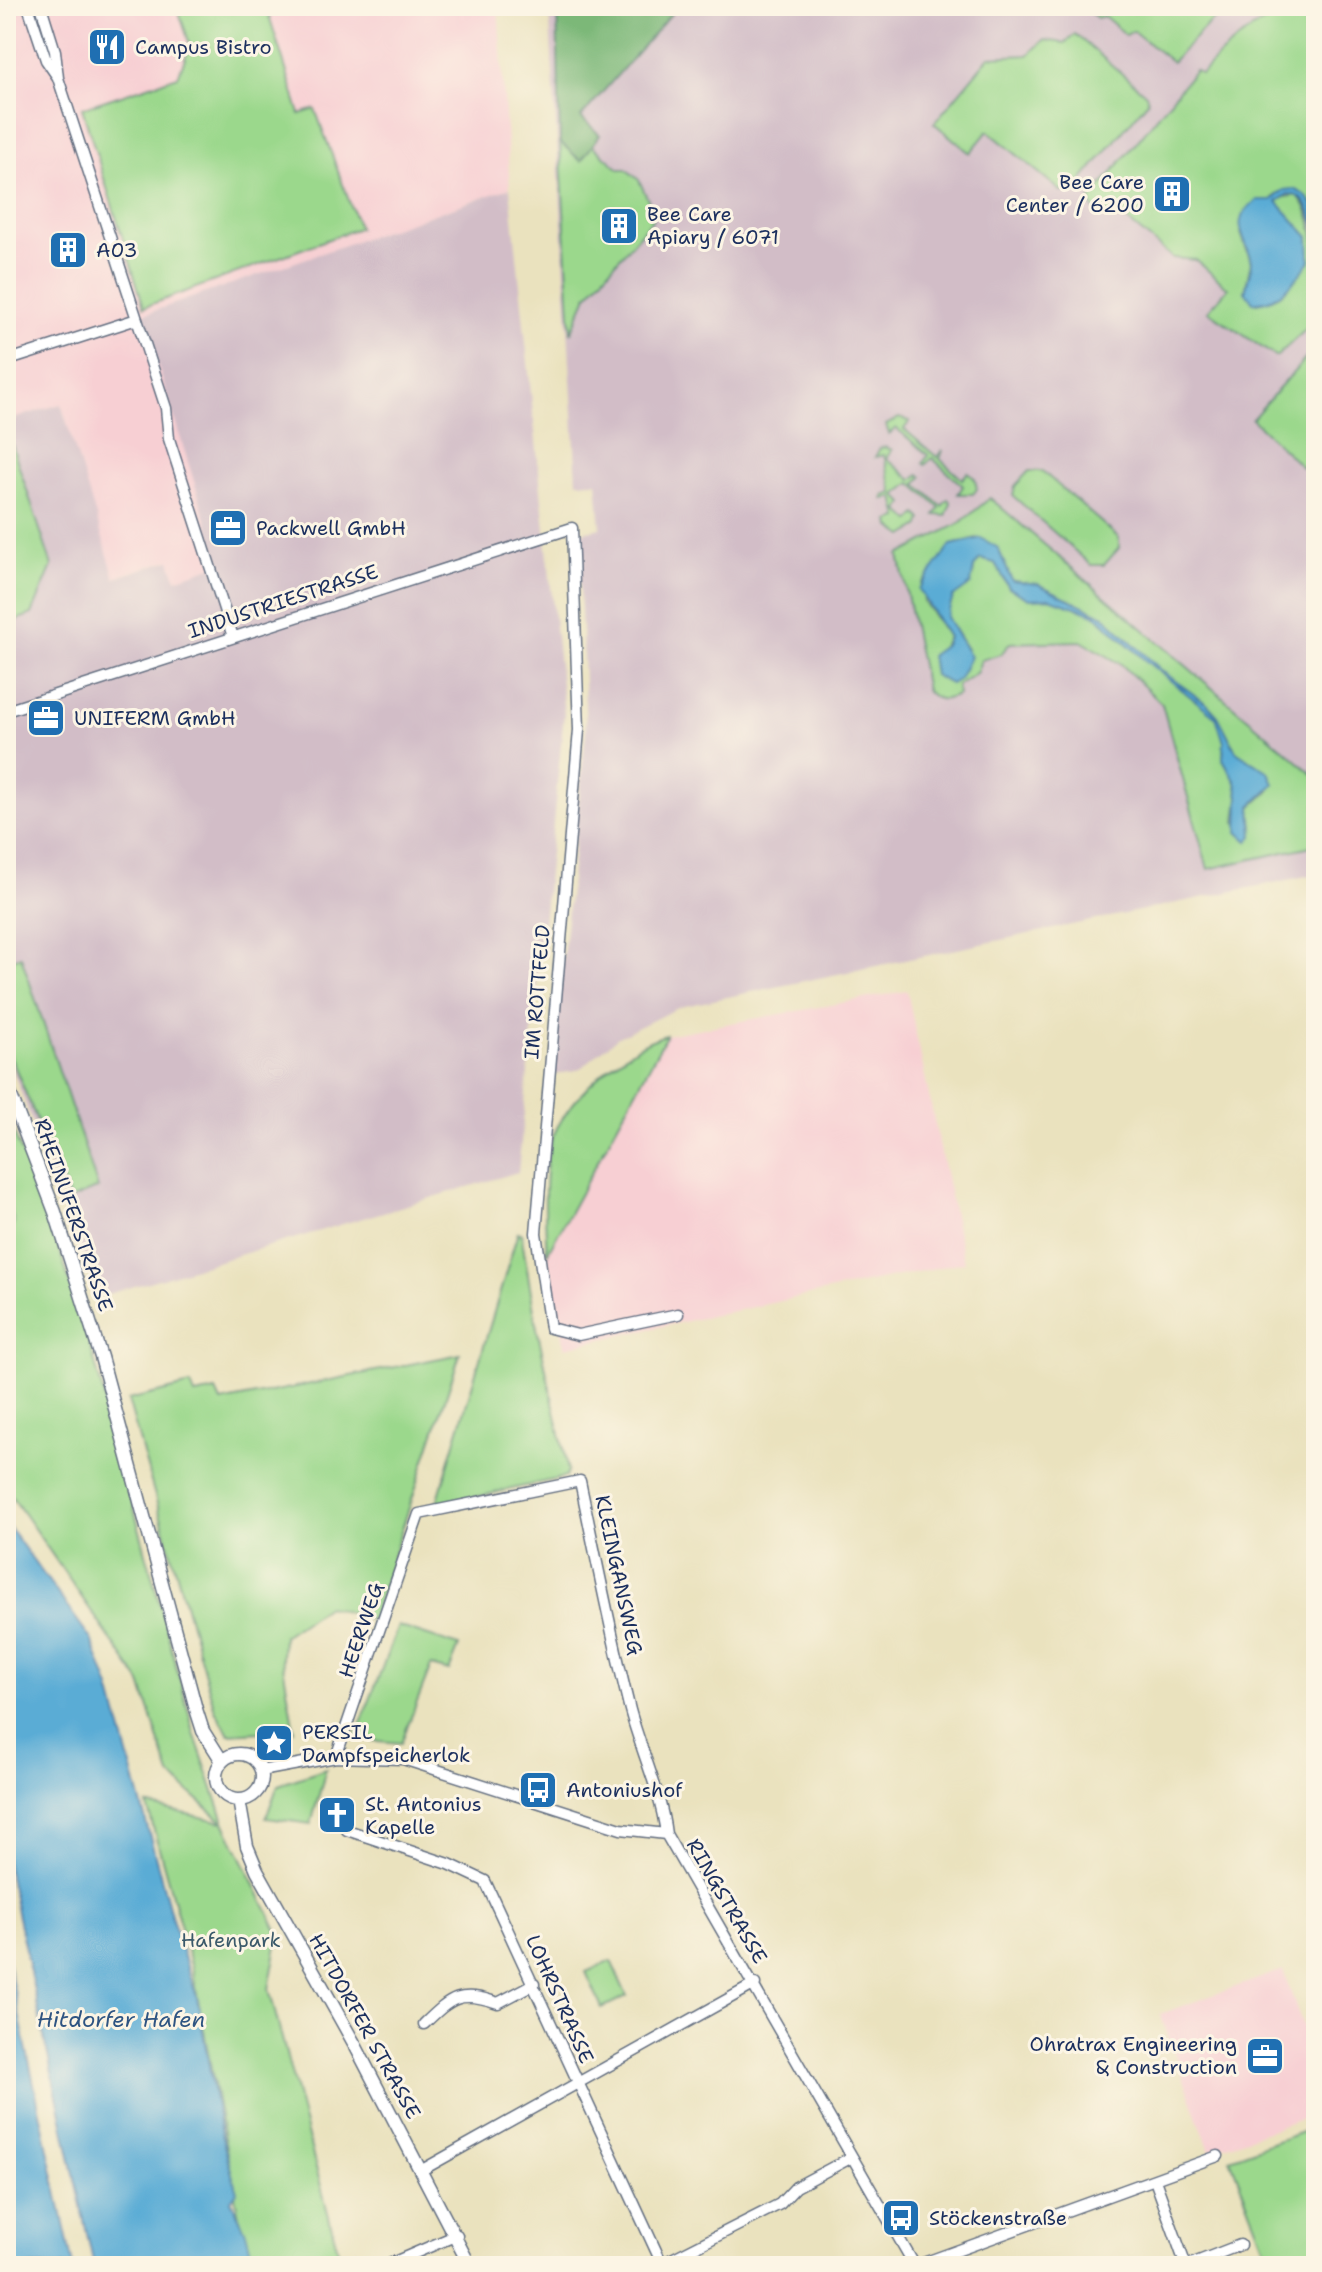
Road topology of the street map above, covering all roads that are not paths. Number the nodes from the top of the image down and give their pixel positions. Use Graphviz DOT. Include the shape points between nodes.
graph roads {
  1 [pos="28,6"];
  2 [pos="41,6"];
  3 [pos="58,78"];
  4 [pos="137,319"];
  5 [pos="6,361"];
  6 [pos="572,528"];
  7 [pos="233,637"];
  8 [pos="6,711"];
  9 [pos="6,1083"];
  10 [pos="678,1314"];
  11 [pos="419,1514"];
  12 [pos="336,1757"];
  13 [pos="222,1761"];
  14 [pos="261,1771"];
  15 [pos="239,1800"];
  16 [pos="347,1830"];
  17 [pos="666,1834"];
  18 [pos="534,1984"];
  19 [pos="755,1984"];
  20 [pos="424,2024"];
  21 [pos="578,2083"];
  22 [pos="1218,2156"];
  23 [pos="852,2157"];
  24 [pos="422,2170"];
  25 [pos="1155,2180"];
  26 [pos="457,2235"];
  27 [pos="1240,2245"];
  28 [pos="662,2265"];
  29 [pos="385,2266"];
  30 [pos="470,2266"];
  31 [pos="915,2266"];
  32 [pos="1186,2266"];
  1 -- 3 [label="street" via="46,60"];
  2 -- 3 [label="street"];
  3 -- 4 [label="street"];
  4 -- 5 [label="street"];
  4 -- 7 [label="street" via="166,408 169,439"];
  6 -- 7 [label="street, INDUSTRIESTRASSE"];
  6 -- 10 [label="street, IM ROTTFELD" via="579,730 541,1147 539,1272 550,1328 578,1335"];
  7 -- 8 [label="street, INDUSTRIESTRASSE"];
  9 -- 13 [label="street, RHEINUFERSTRASSE" via="55,1212 102,1361 203,1731"];
  11 -- 12 [label="street, HEERWEG"];
  11 -- 17 [label="street, KLEINGANSWEG" via="580,1481 629,1707 664,1812"];
  12 -- 14 [label="street, RINGSTRASSE"];
  12 -- 17 [label="street, RINGSTRASSE" via="403,1759 621,1829"];
  13 -- 14 [label="street" via="248,1756"];
  13 -- 15 [label="street" via="219,1788"];
  14 -- 15 [label="street" via="260,1787"];
  15 -- 24 [label="street, HITDORFER STRASSE" via="257,1870"];
  16 -- 18 [label="street, LOHRSTRASSE" via="485,1881"];
  17 -- 19 [label="street, RINGSTRASSE"];
  18 -- 20 [label="street" via="498,2003 473,1994 459,1997"];
  18 -- 21 [label="street, LOHRSTRASSE"];
  19 -- 21 [label="street"];
  19 -- 23 [label="street, RINGSTRASSE"];
  21 -- 24 [label="street"];
  21 -- 28 [label="street, LOHRSTRASSE"];
  22 -- 25 [label="street"];
  23 -- 28 [label="street" via="796,2187 780,2204"];
  23 -- 31 [label="street, RINGSTRASSE"];
  24 -- 26 [label="street, HITDORFER STRASSE"];
  25 -- 31 [label="street"];
  25 -- 32 [label="street"];
  26 -- 29 [label="street"];
  26 -- 30 [label="street, HITDORFER STRASSE"];
  27 -- 32 [label="street"];
}
